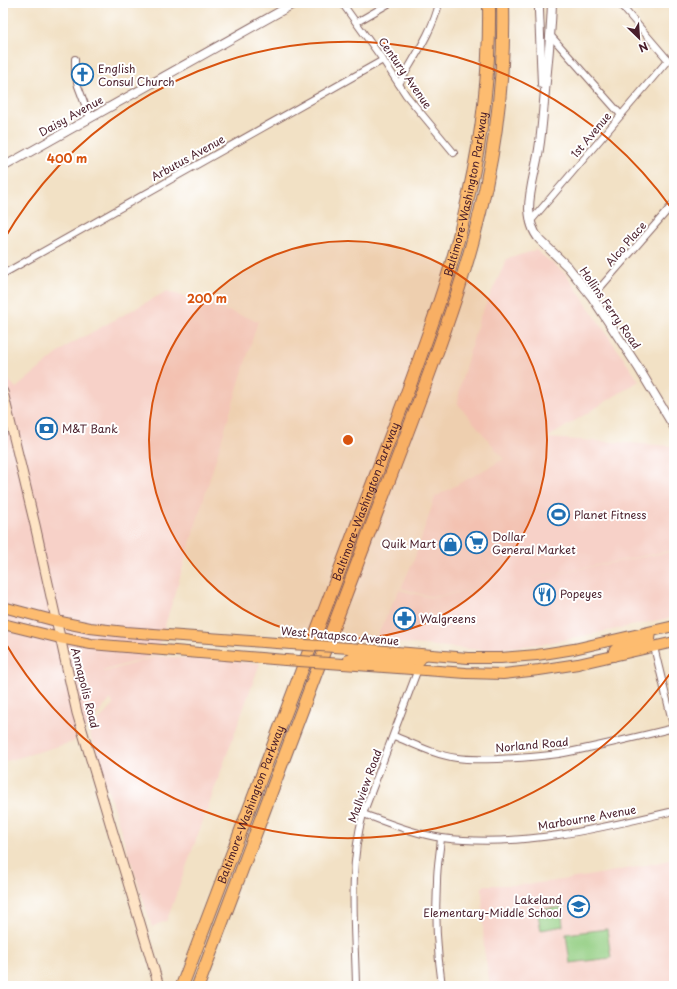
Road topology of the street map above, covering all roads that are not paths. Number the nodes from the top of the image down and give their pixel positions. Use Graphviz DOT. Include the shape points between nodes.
graph roads {
  1 [pos="295,3"];
  2 [pos="342,3"];
  3 [pos="390,3"];
  4 [pos="439,3"];
  5 [pos="488,3"];
  6 [pos="503,3"];
  7 [pos="539,3"];
  8 [pos="552,3"];
  9 [pos="619,3"];
  10 [pos="357,22"];
  11 [pos="551,36"];
  12 [pos="75,59"];
  13 [pos="383,60"];
  14 [pos="399,84"];
  15 [pos="543,111"];
  16 [pos="621,115"];
  17 [pos="90,118"];
  18 [pos="454,153"];
  19 [pos="3,166"];
  20 [pos="674,203"];
  21 [pos="530,222"];
  22 [pos="3,274"];
  23 [pos="592,297"];
  24 [pos="3,392"];
  25 [pos="674,427"];
  26 [pos="3,607"];
  27 [pos="56,621"];
  28 [pos="3,624"];
  29 [pos="674,626"];
  30 [pos="651,632"];
  31 [pos="60,638"];
  32 [pos="674,642"];
  33 [pos="654,647"];
  34 [pos="424,655"];
  35 [pos="613,656"];
  36 [pos="343,664"];
  37 [pos="418,669"];
  38 [pos="674,729"];
  39 [pos="394,736"];
  40 [pos="674,811"];
  41 [pos="363,814"];
  42 [pos="441,838"];
  43 [pos="159,985"];
  44 [pos="182,986"];
  45 [pos="198,986"];
  46 [pos="356,986"];
  47 [pos="442,986"];
  1 -- 17 [label="street, Daisy Avenue"];
  2 -- 10 [label="street, Century Avenue"];
  3 -- 10 [label="street"];
  4 -- 14 [label="street" via="432,25"];
  5 -- 44 [label="highway, Baltimore-Washington Parkway" via="487,57 476,160 450,268 407,392"];
  6 -- 45 [label="highway, Baltimore-Washington Parkway" via="503,58 496,126 484,197 464,274 408,431"];
  7 -- 15 [label="street, Hollins Ferry Road"];
  8 -- 11 [label="street, Hollins Ferry Road"];
  9 -- 16 [label="street, 1st Avenue" via="668,60"];
  10 -- 13 [label="street, Century Avenue"];
  11 -- 15 [label="street, Hollins Ferry Road"];
  11 -- 16 [label="street"];
  12 -- 17 [label="street" via="76,79"];
  13 -- 14 [label="street, Century Avenue"];
  13 -- 22 [label="street, Arbutus Avenue"];
  14 -- 18 [label="street, Century Avenue"];
  15 -- 21 [label="street, Hollins Ferry Road" via="539,149 530,192"];
  16 -- 21 [label="street, 1st Avenue"];
  17 -- 19 [label="street, Daisy Avenue"];
  20 -- 23 [label="street, Alco Place"];
  21 -- 23 [label="street, Hollins Ferry Road" via="536,236 568,267"];
  23 -- 25 [label="street, Hollins Ferry Road"];
  24 -- 27 [label="main road, Annapolis Road"];
  26 -- 27 [label="main road, West Patapsco Avenue"];
  27 -- 31 [label="main road, Annapolis Road"];
  27 -- 34 [label="main road, West Patapsco Avenue, bridge" via="126,632"];
  28 -- 31 [label="main road"];
  29 -- 30 [label="main road, West Patapsco Avenue"];
  30 -- 34 [label="main road, West Patapsco Avenue" via="537,655 501,658"];
  30 -- 35 [label="main road" via="650,639 618,647"];
  31 -- 36 [label="main road, bridge" via="126,648"];
  31 -- 43 [label="main road, Annapolis Road" via="76,713"];
  32 -- 33 [label="main road"];
  33 -- 35 [label="main road"];
  33 -- 38 [label="street"];
  34 -- 36 [label="main road" via="417,662 353,657"];
  35 -- 37 [label="main road" via="578,664 503,674"];
  36 -- 37 [label="main road"];
  37 -- 39 [label="street, Mallview Road"];
  38 -- 39 [label="street, Norland Road" via="563,753 487,759 443,755"];
  39 -- 41 [label="street, Mallview Road"];
  40 -- 42 [label="street, Marbourne Avenue" via="595,829 539,838"];
  41 -- 42 [label="street, Marbourne Avenue"];
  41 -- 46 [label="street, Mallview Road" via="354,866"];
  42 -- 47 [label="street" via="436,924"];
}
